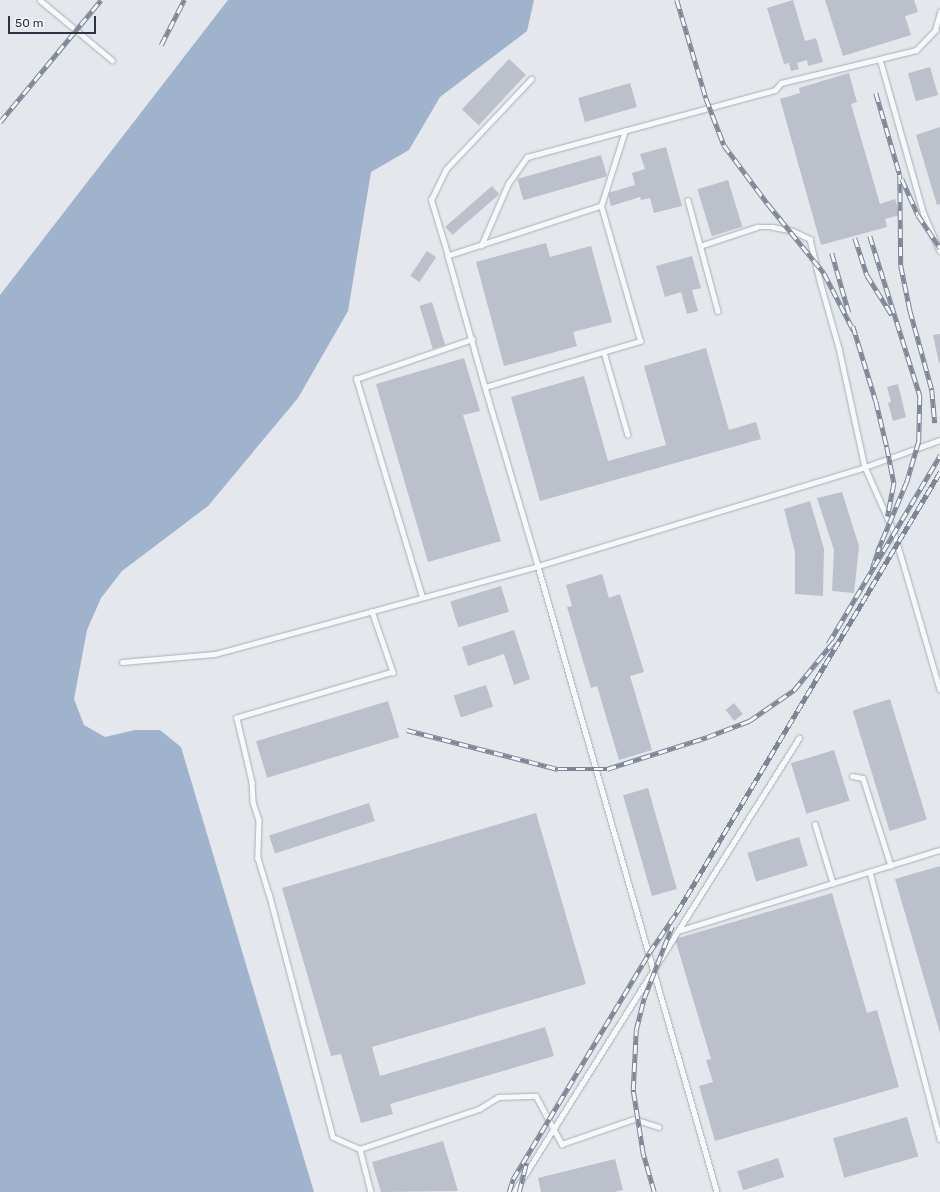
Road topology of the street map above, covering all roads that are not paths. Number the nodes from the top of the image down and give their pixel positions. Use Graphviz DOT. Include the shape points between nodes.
graph roads {
  1 [pos="40,0"];
  2 [pos="940,12"];
  3 [pos="880,59"];
  4 [pos="112,60"];
  5 [pos="531,78"];
  6 [pos="625,130"];
  7 [pos="688,200"];
  8 [pos="602,206"];
  9 [pos="481,246"];
  10 [pos="700,246"];
  11 [pos="940,251"];
  12 [pos="448,256"];
  13 [pos="718,311"];
  14 [pos="472,339"];
  15 [pos="604,352"];
  16 [pos="485,387"];
  17 [pos="628,435"];
  18 [pos="940,440"];
  19 [pos="865,467"];
  20 [pos="538,566"];
  21 [pos="422,597"];
  22 [pos="372,611"];
  23 [pos="122,662"];
  24 [pos="940,689"];
  25 [pos="799,738"];
  26 [pos="852,776"];
  27 [pos="815,824"];
  28 [pos="940,850"];
  29 [pos="891,866"];
  30 [pos="870,872"];
  31 [pos="833,883"];
  32 [pos="678,931"];
  33 [pos="654,970"];
  34 [pos="659,1127"];
  35 [pos="554,1129"];
  36 [pos="940,1139"];
  37 [pos="360,1149"];
  38 [pos="371,1192"];
  39 [pos="514,1192"];
  40 [pos="718,1192"];
  1 -- 4 [label="lane"];
  2 -- 3 [label="lane" via="935,30 916,50"];
  3 -- 6 [label="lane" via="780,83 775,90"];
  3 -- 11 [label="lane" via="924,214"];
  5 -- 12 [label="lane" via="446,169 430,200"];
  6 -- 8 [label="lane"];
  6 -- 9 [label="lane" via="527,157 508,184"];
  7 -- 10 [label="lane"];
  8 -- 9 [label="lane"];
  8 -- 15 [label="lane" via="640,341"];
  9 -- 12 [label="lane"];
  10 -- 13 [label="lane"];
  10 -- 19 [label="lane" via="765,227 793,231 810,239 839,348"];
  12 -- 14 [label="lane"];
  14 -- 16 [label="lane"];
  14 -- 21 [label="lane" via="356,379"];
  15 -- 16 [label="lane"];
  15 -- 17 [label="lane"];
  16 -- 20 [label="lane"];
  18 -- 19 [label="lane"];
  19 -- 20 [label="lane"];
  19 -- 24 [label="lane" via="894,532"];
  20 -- 21 [label="lane"];
  20 -- 33 [label="lane"];
  21 -- 22 [label="lane"];
  22 -- 23 [label="lane" via="215,654"];
  22 -- 37 [label="lane" via="393,672 237,718 252,782 253,802 259,820 258,858 333,1137"];
  25 -- 32 [label="lane"];
  26 -- 29 [label="lane" via="863,778"];
  27 -- 31 [label="lane"];
  28 -- 29 [label="lane"];
  29 -- 30 [label="lane"];
  30 -- 31 [label="lane"];
  30 -- 36 [label="lane"];
  31 -- 32 [label="lane"];
  32 -- 33 [label="lane"];
  33 -- 35 [label="lane"];
  33 -- 40 [label="lane"];
  34 -- 35 [label="lane" via="634,1119 562,1144"];
  35 -- 37 [label="lane" via="536,1096 498,1097 479,1109"];
  35 -- 39 [label="lane"];
  37 -- 38 [label="lane"];
}
